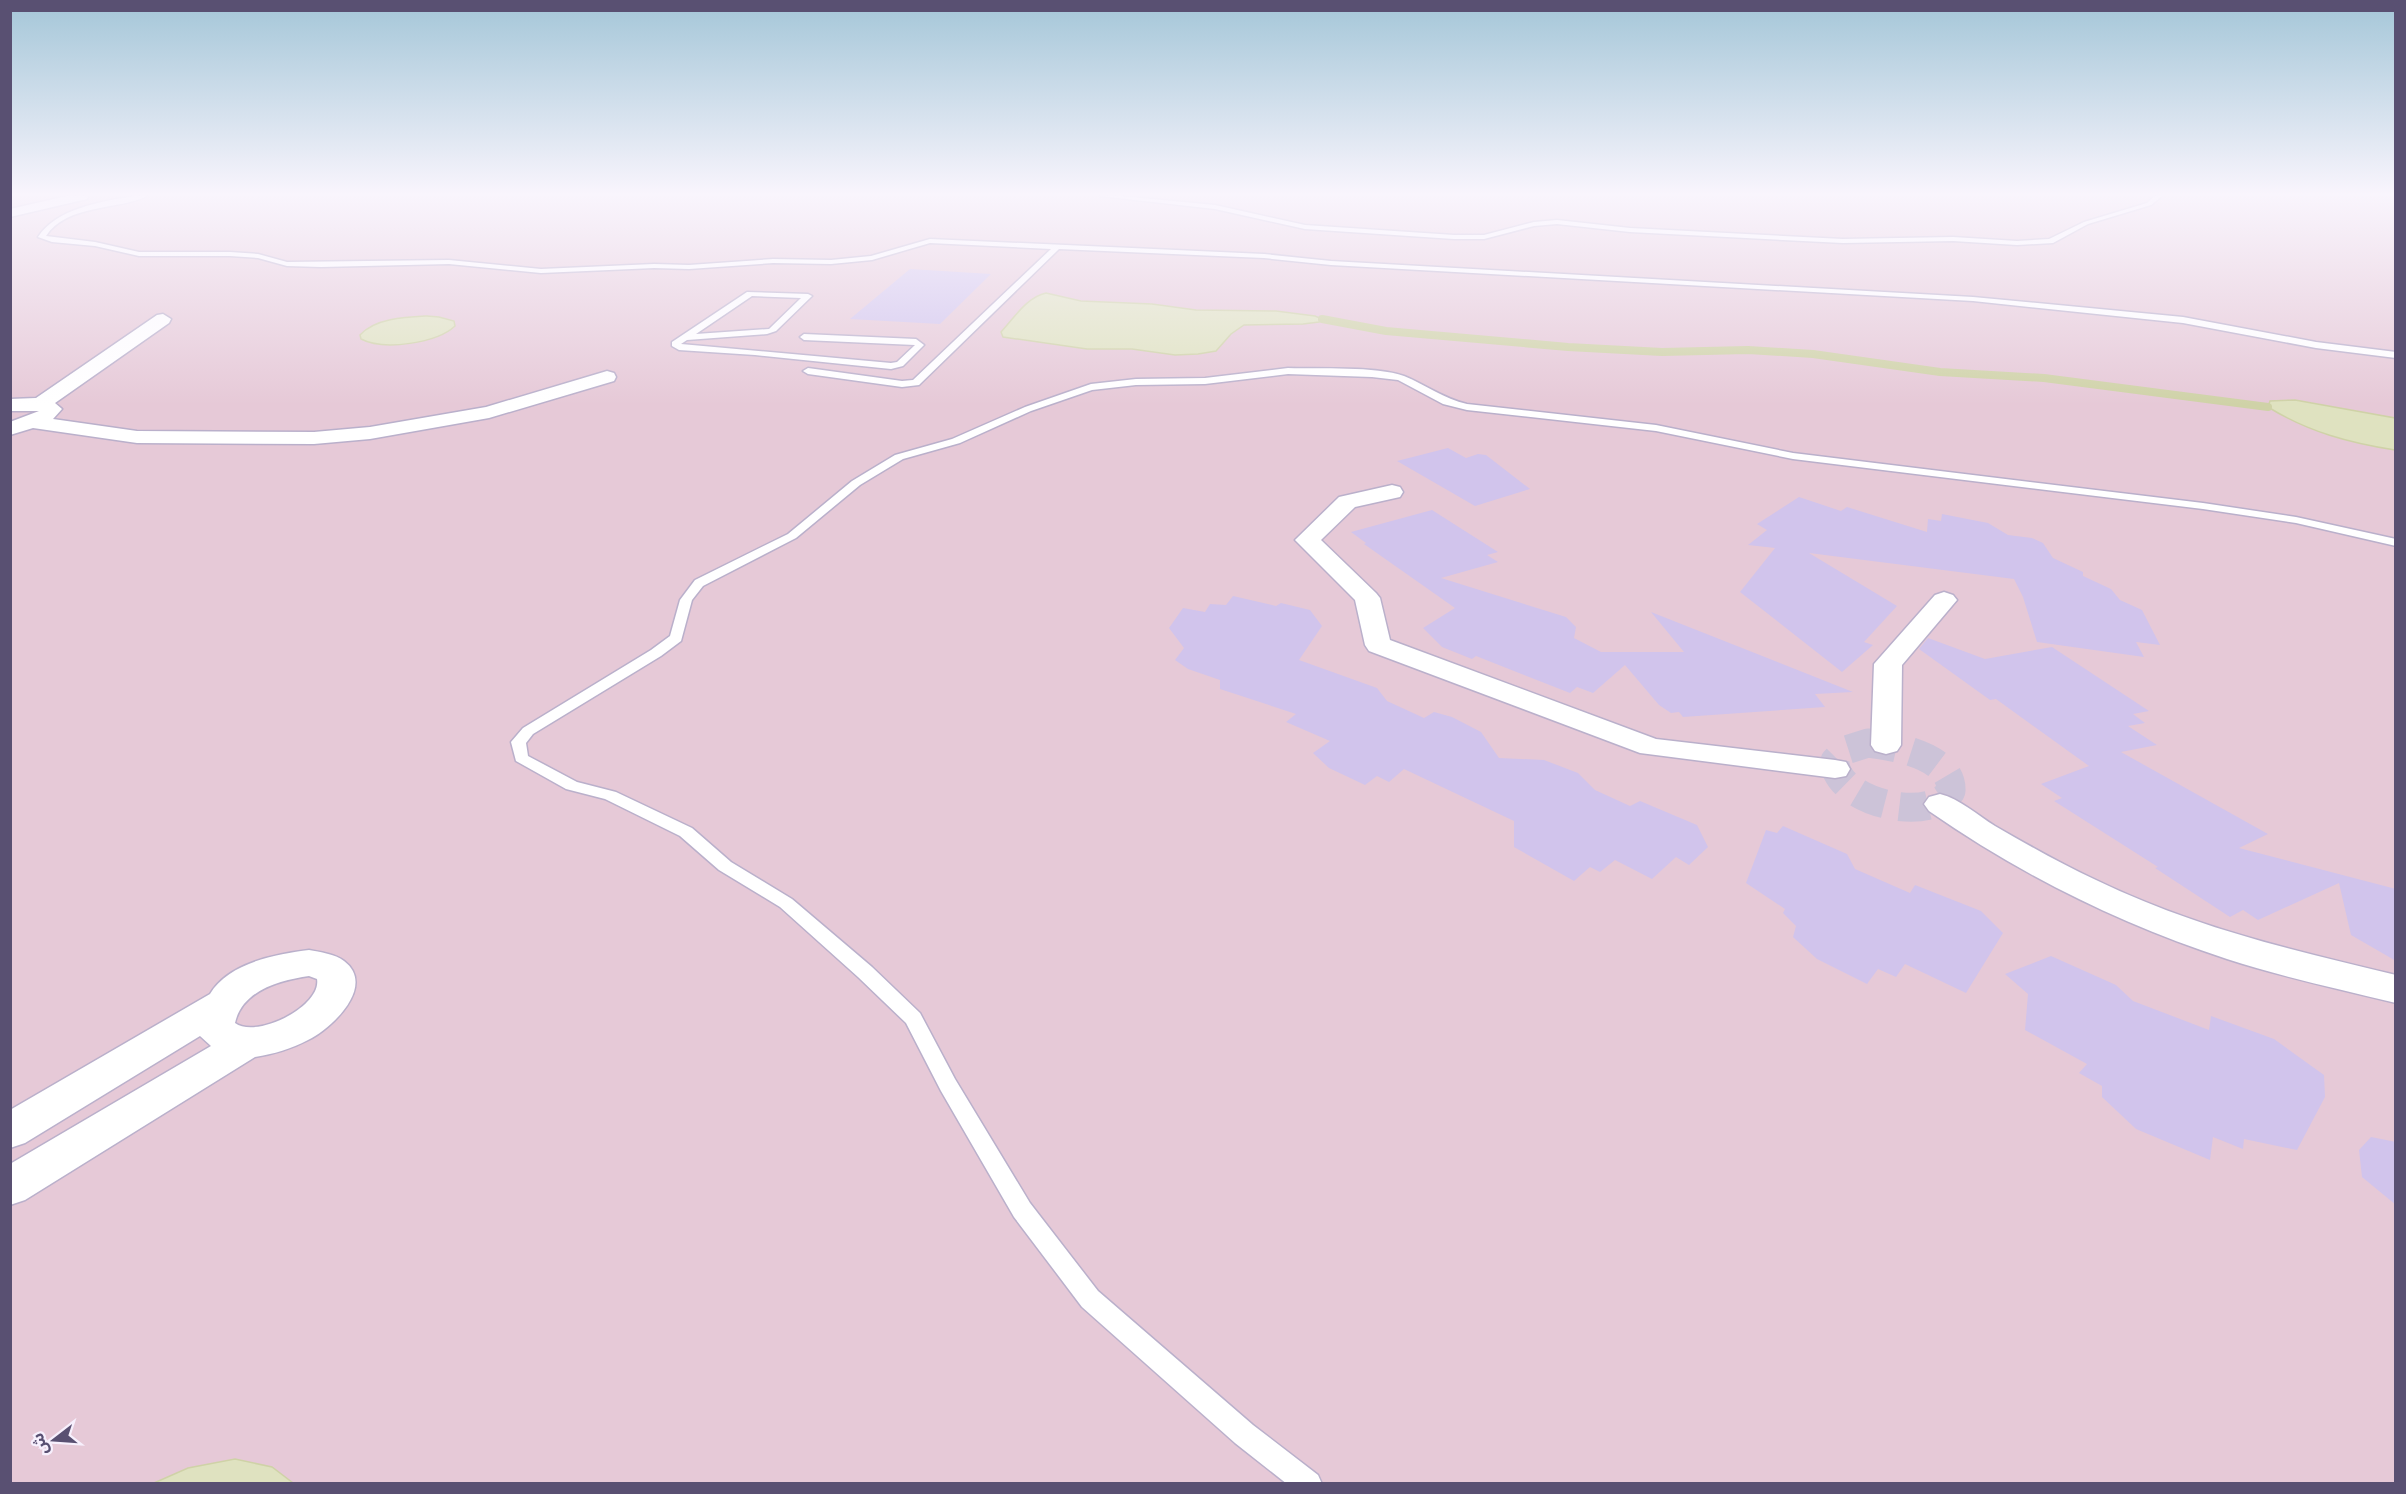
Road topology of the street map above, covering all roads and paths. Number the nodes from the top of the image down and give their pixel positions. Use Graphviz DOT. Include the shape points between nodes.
graph roads {
  1 [pos="483,266"];
  2 [pos="707,266"];
  3 [pos="1038,266"];
  4 [pos="1380,266"];
  5 [pos="163,319"];
  6 [pos="686,337"];
  7 [pos="804,337"];
  8 [pos="2396,355"];
  9 [pos="808,371"];
  10 [pos="607,377"];
  11 [pos="10,405"];
  12 [pos="38,413"];
  13 [pos="10,429"];
  14 [pos="1392,492"];
  15 [pos="2396,543"];
  16 [pos="1944,600"];
  17 [pos="1886,745"];
  18 [pos="1835,769"];
  19 [pos="1940,804"];
  20 [pos="2396,989"];
  21 [pos="221,1005"];
  22 [pos="247,1043"];
  23 [pos="10,1131"];
  24 [pos="10,1187"];
  25 [pos="1309,1484"];
  1 -- 2 [label="lane" via="541,272"];
  3 -- 9 [label="lane" via="916,383"];
  4 -- 8 [label="lane" via="1973,299 2183,320 2316,345"];
  5 -- 12 [label="street"];
  6 -- 6 [label="lane" via="750,294 808,296 770,330"];
  6 -- 7 [label="lane" via="675,345 888,366 900,364 920,345"];
  10 -- 12 [label="street" via="478,415 314,438 137,437"];
  11 -- 12 [label="street"];
  12 -- 13 [label="street"];
  14 -- 18 [label="street" via="1347,502 1307,540 1367,598 1378,645 1651,747"];
  15 -- 25 [label="lane" via="2296,520 2203,506 1793,456 1656,428 1467,407 1446,402 1400,378 1372,374 1288,371 1205,381 1111,384 1091,387 956,441 899,457 856,483 792,536 699,583 686,600 676,638 528,731 518,742 521,758 572,786 610,795 686,832 725,866 786,903 913,1018 1022,1210 1090,1299 1244,1434"];
  16 -- 17 [label="street" via="1888,664"];
  19 -- 20 [label="street" via="2016,855 2119,906 2244,951"];
  21 -- 22 [label="street" via="215,1028 231,1041"];
  21 -- 22 [label="street" via="251,979 291,964 317,965 334,973 338,984 334,996 308,1022 288,1034"];
  21 -- 23 [label="street"];
  22 -- 24 [label="street"];
}
